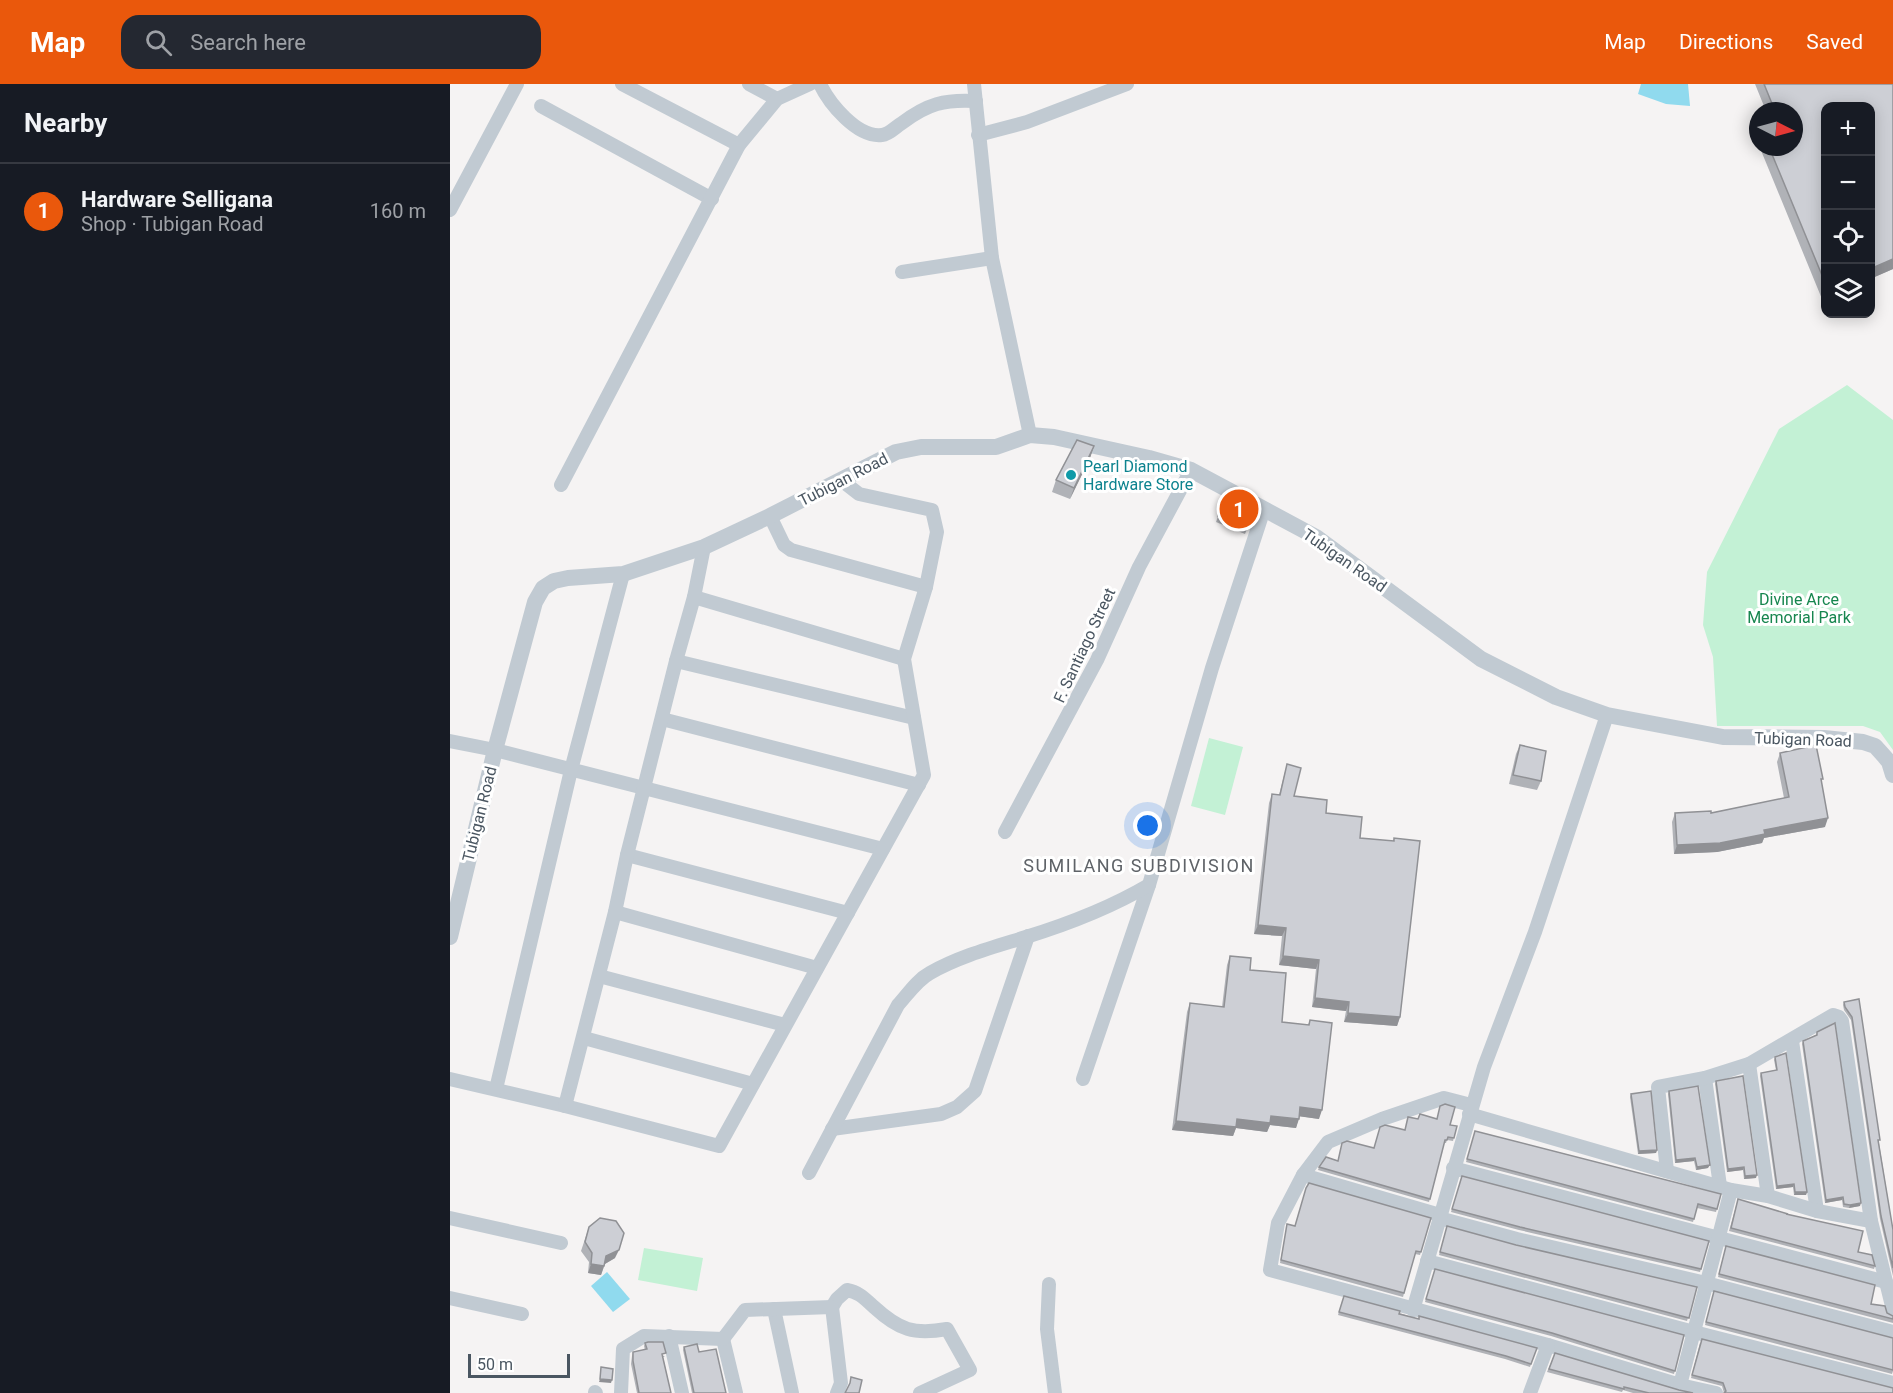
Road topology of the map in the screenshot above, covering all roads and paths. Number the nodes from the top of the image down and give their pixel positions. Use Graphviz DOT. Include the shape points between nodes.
graph roads {
  1 [pos="517,84"];
  2 [pos="622,84"];
  3 [pos="749,84"];
  4 [pos="810,84"];
  5 [pos="820,84"];
  6 [pos="974,84"];
  7 [pos="1127,84"];
  8 [pos="777,99"];
  9 [pos="976,101"];
  10 [pos="541,106"];
  11 [pos="978,135"];
  12 [pos="739,146"];
  13 [pos="712,199"];
  14 [pos="450,210"];
  15 [pos="992,258"];
  16 [pos="902,272"];
  17 [pos="1030,435"];
  18 [pos="1191,470"];
  19 [pos="841,480"];
  20 [pos="561,485"];
  21 [pos="1264,509"];
  22 [pos="770,516"];
  23 [pos="704,547"];
  24 [pos="623,574"];
  25 [pos="926,587"];
  26 [pos="694,597"];
  27 [pos="904,659"];
  28 [pos="676,661"];
  29 [pos="1607,715"];
  30 [pos="914,718"];
  31 [pos="662,719"];
  32 [pos="450,741"];
  33 [pos="495,750"];
  34 [pos="571,770"];
  35 [pos="1893,775"];
  36 [pos="919,785"];
  37 [pos="644,788"];
  38 [pos="1005,832"];
  39 [pos="883,849"];
  40 [pos="627,855"];
  41 [pos="1149,885"];
  42 [pos="615,912"];
  43 [pos="848,913"];
  44 [pos="1028,936"];
  45 [pos="450,937"];
  46 [pos="817,968"];
  47 [pos="599,976"];
  48 [pos="785,1025"];
  49 [pos="584,1038"];
  50 [pos="1792,1041"];
  51 [pos="1749,1064"];
  52 [pos="1705,1077"];
  53 [pos="450,1079"];
  54 [pos="1083,1079"];
  55 [pos="753,1084"];
  56 [pos="496,1089"];
  57 [pos="565,1106"];
  58 [pos="1470,1109"];
  59 [pos="832,1129"];
  60 [pos="1453,1168"];
  61 [pos="1667,1171"];
  62 [pos="809,1173"];
  63 [pos="1303,1175"];
  64 [pos="1725,1188"];
  65 [pos="1767,1196"];
  66 [pos="1817,1211"];
  67 [pos="1439,1216"];
  68 [pos="450,1218"];
  69 [pos="1870,1221"];
  70 [pos="1718,1238"];
  71 [pos="561,1243"];
  72 [pos="1427,1260"];
  73 [pos="1886,1282"];
  74 [pos="1049,1284"];
  75 [pos="1706,1284"];
  76 [pos="450,1298"];
  77 [pos="832,1307"];
  78 [pos="774,1309"];
  79 [pos="1413,1310"];
  80 [pos="1893,1310"];
  81 [pos="522,1314"];
  82 [pos="1694,1332"];
  83 [pos="1893,1332"];
  84 [pos="669,1336"];
  85 [pos="723,1339"];
  86 [pos="1548,1345"];
  87 [pos="1893,1383"];
  88 [pos="1680,1385"];
  89 [pos="621,1393"];
  90 [pos="682,1393"];
  91 [pos="736,1393"];
  92 [pos="792,1393"];
  93 [pos="837,1393"];
  94 [pos="920,1393"];
  95 [pos="1055,1393"];
  96 [pos="1530,1393"];
  97 [pos="1716,1393"];
  1 -- 14 [label="street"];
  2 -- 12 [label="street"];
  3 -- 8 [label="street"];
  4 -- 8 [label="street"];
  5 -- 9 [label="street" via="838,112 875,135 889,133 933,104"];
  6 -- 9 [label="street"];
  7 -- 11 [label="street" via="1027,122"];
  8 -- 12 [label="street"];
  9 -- 11 [label="street"];
  10 -- 13 [label="street"];
  11 -- 15 [label="street"];
  12 -- 13 [label="street"];
  13 -- 20 [label="street"];
  15 -- 16 [label="street"];
  15 -- 17 [label="street"];
  17 -- 18 [label="street, Tubigan Road" via="1054,437"];
  17 -- 19 [label="street, Tubigan Road" via="996,447 921,447 896,452"];
  18 -- 21 [label="street, Tubigan Road"];
  18 -- 38 [label="street, F. Santiago Street" via="1139,567 1087,680"];
  19 -- 22 [label="street, Tubigan Road"];
  19 -- 25 [label="street" via="859,494 932,510 938,532"];
  21 -- 29 [label="street, Tubigan Road" via="1316,537 1481,659 1556,697"];
  21 -- 41 [label="street" via="1212,668"];
  22 -- 23 [label="street, Tubigan Road"];
  22 -- 25 [label="street" via="784,545 791,550"];
  23 -- 24 [label="street, Tubigan Road"];
  23 -- 26 [label="street"];
  24 -- 33 [label="street, Tubigan Road" via="568,578 543,588 535,602"];
  24 -- 34 [label="street"];
  25 -- 27 [label="street"];
  26 -- 27 [label="street"];
  26 -- 28 [label="street"];
  27 -- 30 [label="street"];
  28 -- 30 [label="street"];
  28 -- 31 [label="street"];
  29 -- 35 [label="street, Tubigan Road" via="1723,737 1863,742 1875,746 1889,762"];
  29 -- 58 [label="street" via="1535,932"];
  30 -- 36 [label="street" via="924,775"];
  31 -- 36 [label="street"];
  31 -- 37 [label="street"];
  32 -- 33 [label="street"];
  33 -- 34 [label="street"];
  33 -- 45 [label="street, Tubigan Road"];
  34 -- 37 [label="street"];
  34 -- 56 [label="street"];
  36 -- 39 [label="street"];
  37 -- 39 [label="street"];
  37 -- 40 [label="street"];
  39 -- 43 [label="street"];
  40 -- 42 [label="street"];
  40 -- 43 [label="street"];
  41 -- 44 [label="street" via="1104,909"];
  41 -- 54 [label="street"];
  42 -- 46 [label="street"];
  42 -- 47 [label="street"];
  43 -- 46 [label="street"];
  44 -- 59 [label="street" via="950,963 929,973 913,987 883,1031"];
  44 -- 59 [label="street" via="975,1091 957,1107 941,1114"];
  46 -- 48 [label="street"];
  47 -- 48 [label="street"];
  47 -- 49 [label="street"];
  48 -- 55 [label="street"];
  49 -- 55 [label="street"];
  49 -- 57 [label="street"];
  50 -- 51 [label="street"];
  50 -- 66 [label="street"];
  50 -- 69 [label="street" via="1833,1016 1842,1021"];
  51 -- 52 [label="street"];
  51 -- 65 [label="street"];
  52 -- 61 [label="street" via="1658,1087"];
  52 -- 64 [label="street"];
  53 -- 56 [label="street"];
  55 -- 57 [label="street" via="718,1146"];
  56 -- 57 [label="street"];
  58 -- 60 [label="street"];
  58 -- 61 [label="street"];
  58 -- 63 [label="street" via="1444,1098 1382,1119 1328,1142"];
  59 -- 62 [label="street"];
  60 -- 67 [label="street"];
  60 -- 70 [label="street"];
  61 -- 64 [label="street"];
  63 -- 67 [label="street"];
  63 -- 79 [label="street" via="1278,1223 1270,1270"];
  64 -- 65 [label="street"];
  64 -- 70 [label="street"];
  65 -- 66 [label="street"];
  66 -- 69 [label="street"];
  67 -- 72 [label="street"];
  67 -- 75 [label="street" via="1517,1239"];
  68 -- 71 [label="street"];
  69 -- 73 [label="street"];
  70 -- 73 [label="street"];
  70 -- 75 [label="street"];
  72 -- 79 [label="street"];
  72 -- 82 [label="street"];
  73 -- 80 [label="street"];
  74 -- 95 [label="street" via="1047,1329"];
  75 -- 82 [label="street"];
  75 -- 83 [label="street"];
  76 -- 81 [label="street"];
  77 -- 78 [label="street"];
  77 -- 93 [label="street" via="841,1383"];
  77 -- 94 [label="street" via="847,1290 857,1292 887,1319 910,1331 947,1329 970,1370"];
  78 -- 85 [label="street" via="745,1310"];
  78 -- 92 [label="street"];
  79 -- 86 [label="street"];
  82 -- 87 [label="street"];
  82 -- 88 [label="street"];
  84 -- 85 [label="street"];
  84 -- 89 [label="street" via="644,1336 623,1349"];
  84 -- 90 [label="street"];
  85 -- 91 [label="street"];
  86 -- 88 [label="street"];
  86 -- 96 [label="street"];
  88 -- 97 [label="street"];
}
